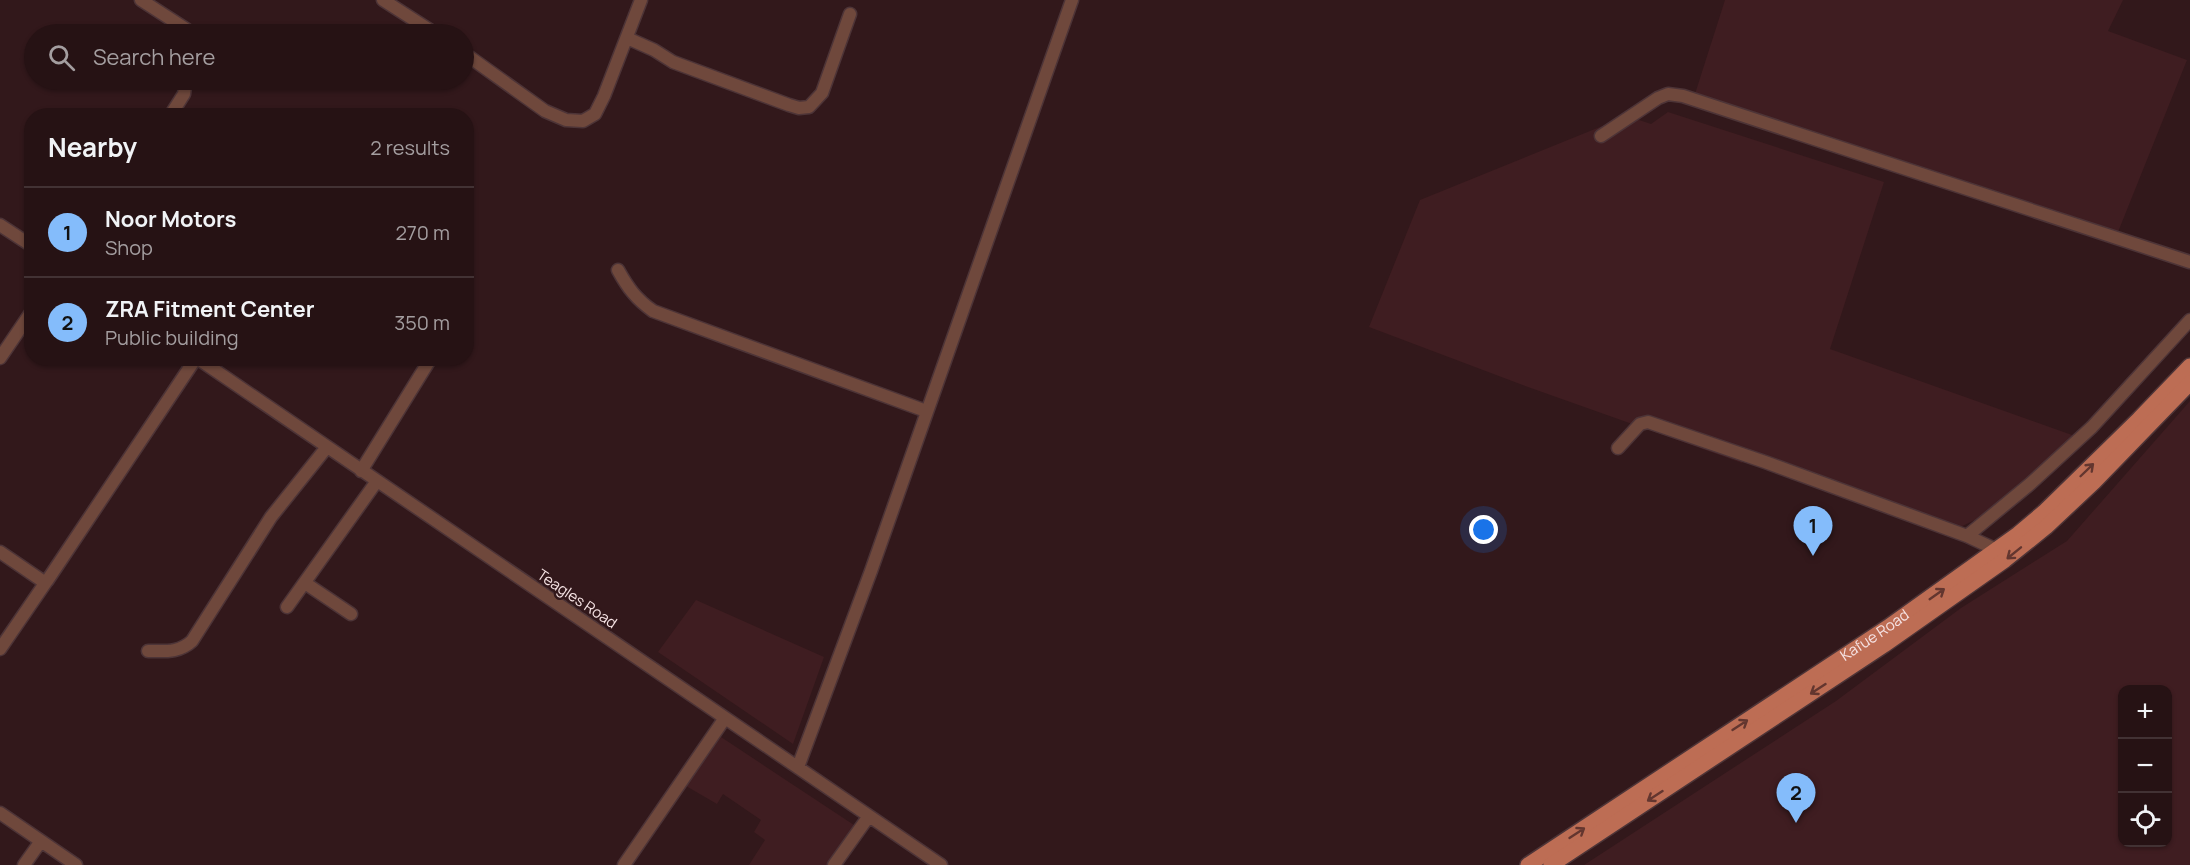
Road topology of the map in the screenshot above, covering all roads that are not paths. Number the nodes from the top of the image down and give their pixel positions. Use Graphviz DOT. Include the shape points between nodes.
graph roads {
  1 [pos="141,0"];
  2 [pos="383,0"];
  3 [pos="641,0"];
  4 [pos="1072,0"];
  5 [pos="850,14"];
  6 [pos="178,24"];
  7 [pos="420,24"];
  8 [pos="627,38"];
  9 [pos="474,60"];
  10 [pos="185,90"];
  11 [pos="175,108"];
  12 [pos="1601,136"];
  13 [pos="0,225"];
  14 [pos="24,241"];
  15 [pos="2190,262"];
  16 [pos="618,270"];
  17 [pos="2190,320"];
  18 [pos="24,323"];
  19 [pos="0,358"];
  20 [pos="197,366"];
  21 [pos="210,366"];
  22 [pos="426,366"];
  23 [pos="2190,366"];
  24 [pos="2190,383"];
  25 [pos="926,411"];
  26 [pos="327,447"];
  27 [pos="1618,448"];
  28 [pos="362,471"];
  29 [pos="377,481"];
  30 [pos="1966,536"];
  31 [pos="1997,550"];
  32 [pos="0,552"];
  33 [pos="46,582"];
  34 [pos="305,583"];
  35 [pos="287,607"];
  36 [pos="351,614"];
  37 [pos="0,649"];
  38 [pos="148,651"];
  39 [pos="725,718"];
  40 [pos="798,767"];
  41 [pos="0,813"];
  42 [pos="869,816"];
  43 [pos="40,841"];
  44 [pos="24,865"];
  45 [pos="76,865"];
  46 [pos="624,865"];
  47 [pos="834,865"];
  48 [pos="941,865"];
  49 [pos="1528,865"];
  50 [pos="1551,865"];
  1 -- 6 [label="street"];
  2 -- 7 [label="street"];
  3 -- 8 [label="street"];
  4 -- 25 [label="street"];
  5 -- 8 [label="street" via="822,93 809,107 789,105 707,76"];
  8 -- 9 [label="street" via="595,114 583,121 566,120 545,111"];
  10 -- 11 [label="street"];
  12 -- 15 [label="street" via="1658,98 1668,94 1683,96"];
  13 -- 14 [label="street"];
  16 -- 25 [label="street" via="639,302 653,311"];
  17 -- 30 [label="street" via="2092,427"];
  18 -- 19 [label="street"];
  20 -- 33 [label="street"];
  21 -- 26 [label="street, Teagles Road"];
  22 -- 28 [label="street"];
  31 -- 23 [label="main road, Kafue Road, one-way" via="2044,512"];
  24 -- 50 [label="main road, Kafue Road, one-way" via="2094,482 2005,560 1884,645"];
  25 -- 40 [label="street"];
  26 -- 28 [label="street, Teagles Road"];
  26 -- 38 [label="street" via="271,517 192,641 177,651"];
  27 -- 30 [label="street" via="1640,424 1648,422"];
  28 -- 29 [label="street, Teagles Road"];
  29 -- 34 [label="street"];
  29 -- 39 [label="street, Teagles Road"];
  30 -- 31 [label="street"];
  49 -- 31 [label="main road, Kafue Road, one-way" via="1888,627"];
  32 -- 33 [label="street"];
  33 -- 37 [label="street"];
  34 -- 35 [label="street"];
  34 -- 36 [label="street"];
  39 -- 40 [label="street, Teagles Road"];
  39 -- 46 [label="street"];
  40 -- 42 [label="street, Teagles Road"];
  41 -- 43 [label="street"];
  42 -- 47 [label="street"];
  42 -- 48 [label="street, Teagles Road"];
  43 -- 44 [label="street"];
  43 -- 45 [label="street"];
}
